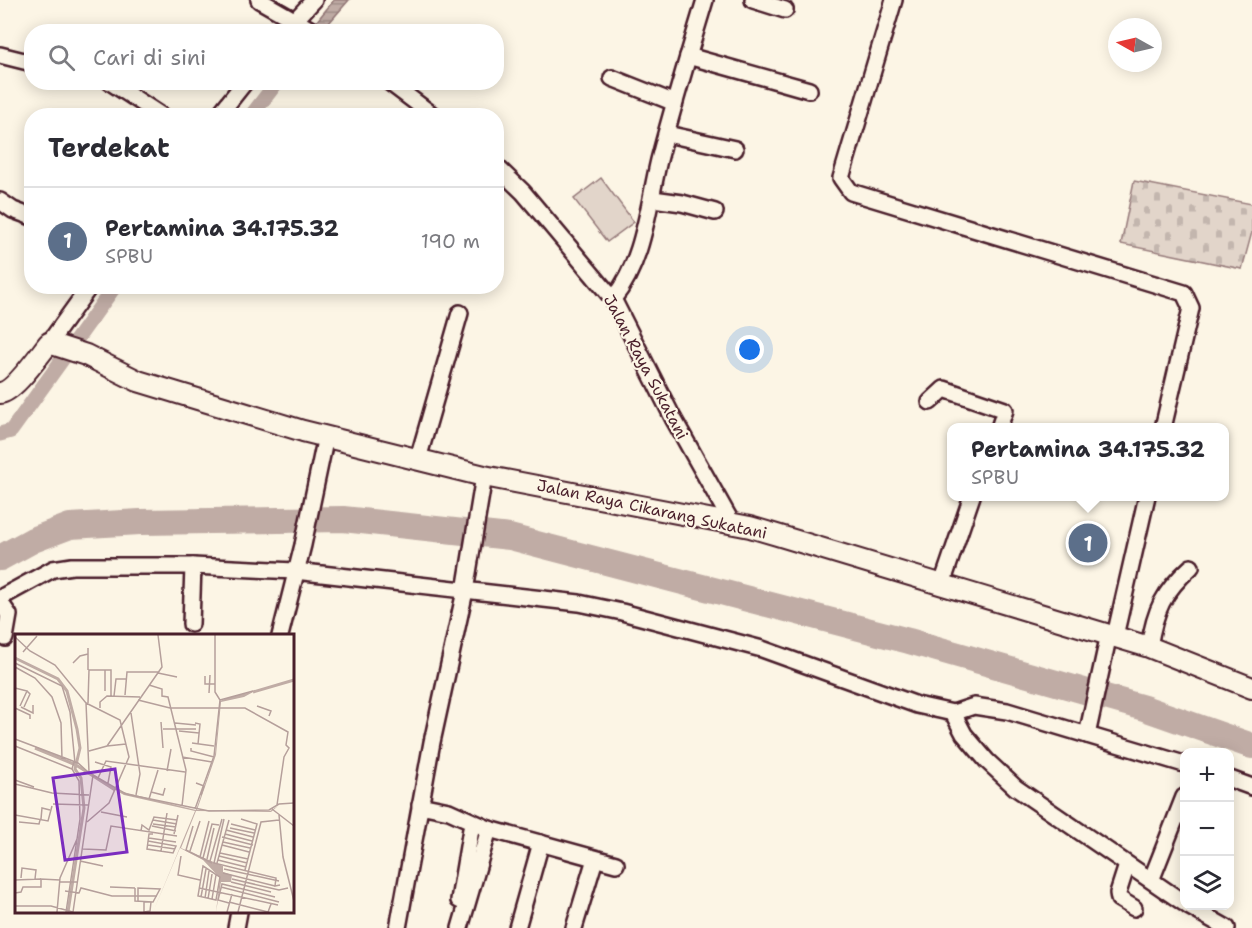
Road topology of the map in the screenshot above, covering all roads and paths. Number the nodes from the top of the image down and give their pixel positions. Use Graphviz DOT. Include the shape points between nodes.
graph roads {
  1 [pos="259,0"];
  2 [pos="314,0"];
  3 [pos="705,0"];
  4 [pos="753,0"];
  5 [pos="894,0"];
  6 [pos="785,10"];
  7 [pos="286,24"];
  8 [pos="290,24"];
  9 [pos="0,55"];
  10 [pos="688,56"];
  11 [pos="24,61"];
  12 [pos="612,78"];
  13 [pos="122,90"];
  14 [pos="239,90"];
  15 [pos="400,90"];
  16 [pos="808,90"];
  17 [pos="675,103"];
  18 [pos="150,108"];
  19 [pos="224,108"];
  20 [pos="423,108"];
  21 [pos="667,134"];
  22 [pos="735,149"];
  23 [pos="504,173"];
  24 [pos="653,199"];
  25 [pos="0,201"];
  26 [pos="715,212"];
  27 [pos="24,214"];
  28 [pos="85,294"];
  29 [pos="613,299"];
  30 [pos="459,313"];
  31 [pos="55,345"];
  32 [pos="2,394"];
  33 [pos="930,402"];
  34 [pos="1001,423"];
  35 [pos="1164,423"];
  36 [pos="326,436"];
  37 [pos="418,459"];
  38 [pos="483,484"];
  39 [pos="970,501"];
  40 [pos="1147,501"];
  41 [pos="733,525"];
  42 [pos="193,566"];
  43 [pos="1191,567"];
  44 [pos="295,571"];
  45 [pos="942,584"];
  46 [pos="465,591"];
  47 [pos="0,600"];
  48 [pos="191,624"];
  49 [pos="280,634"];
  50 [pos="1112,635"];
  51 [pos="5,638"];
  52 [pos="1149,646"];
  53 [pos="1252,687"];
  54 [pos="953,713"];
  55 [pos="1087,735"];
  56 [pos="1180,763"];
  57 [pos="1234,780"];
  58 [pos="1252,787"];
  59 [pos="1183,802"];
  60 [pos="420,805"];
  61 [pos="472,823"];
  62 [pos="489,829"];
  63 [pos="541,843"];
  64 [pos="595,859"];
  65 [pos="616,864"];
  66 [pos="1127,865"];
  67 [pos="1152,878"];
  68 [pos="1180,899"];
  69 [pos="467,904"];
  70 [pos="1134,908"];
  71 [pos="1196,910"];
  72 [pos="239,913"];
  73 [pos="236,928"];
  74 [pos="398,928"];
  75 [pos="460,928"];
  76 [pos="517,928"];
  77 [pos="574,928"];
  78 [pos="1227,928"];
  1 -- 7 [label="street"];
  2 -- 8 [label="street"];
  3 -- 10 [label="street"];
  4 -- 6 [label="street"];
  5 -- 35 [label="street" via="841,178 845,187 1185,293 1191,308"];
  9 -- 11 [label="street"];
  10 -- 16 [label="street"];
  10 -- 17 [label="street"];
  12 -- 17 [label="street"];
  13 -- 18 [label="street"];
  14 -- 19 [label="street"];
  15 -- 20 [label="street"];
  17 -- 21 [label="street"];
  21 -- 22 [label="street"];
  21 -- 24 [label="street"];
  23 -- 29 [label="street, Jalan Raya Sukatani"];
  24 -- 26 [label="street"];
  24 -- 29 [label="street" via="626,283"];
  25 -- 27 [label="street"];
  28 -- 31 [label="street"];
  29 -- 41 [label="street, Jalan Raya Sukatani"];
  30 -- 37 [label="street"];
  31 -- 32 [label="main road"];
  31 -- 36 [label="main road, Jalan Raya Cikarang Sukatani" via="138,381"];
  33 -- 34 [label="street" via="944,389 975,398 1005,410"];
  36 -- 37 [label="main road, Jalan Raya Cikarang Sukatani"];
  36 -- 44 [label="street"];
  37 -- 38 [label="main road, Jalan Raya Cikarang Sukatani"];
  38 -- 41 [label="main road, Jalan Raya Cikarang Sukatani"];
  38 -- 46 [label="street"];
  39 -- 45 [label="street"];
  40 -- 50 [label="street"];
  41 -- 45 [label="main road, Jalan Raya Cikarang Sukatani"];
  42 -- 44 [label="street"];
  42 -- 47 [label="street" via="53,569"];
  42 -- 48 [label="street"];
  43 -- 52 [label="street" via="1162,601 1154,617"];
  44 -- 46 [label="street"];
  44 -- 49 [label="street"];
  45 -- 50 [label="main road, Jalan Raya Cikarang Sukatani"];
  46 -- 54 [label="street" via="579,603 622,612 762,649 916,705"];
  46 -- 60 [label="street"];
  47 -- 51 [label="street" via="9,615"];
  50 -- 52 [label="main road, Jalan Raya Cikarang Sukatani"];
  50 -- 55 [label="street"];
  52 -- 53 [label="main road, Jalan Raya Cikarang Sukatani"];
  54 -- 55 [label="street" via="974,706 1007,711"];
  54 -- 66 [label="street" via="964,734 1016,788"];
  55 -- 56 [label="street"];
  57 -- 58 [label="street"];
  59 -- 67 [label="street"];
  60 -- 61 [label="street" via="449,811"];
  60 -- 74 [label="street"];
  61 -- 62 [label="street"];
  61 -- 69 [label="street" via="459,900"];
  62 -- 63 [label="street"];
  62 -- 69 [label="street"];
  63 -- 64 [label="street"];
  63 -- 76 [label="street"];
  64 -- 65 [label="street"];
  64 -- 77 [label="street"];
  66 -- 67 [label="street"];
  66 -- 70 [label="street" via="1118,893 1119,899"];
  67 -- 68 [label="street"];
  69 -- 75 [label="street"];
  71 -- 78 [label="street"];
  72 -- 73 [label="street"];
}
